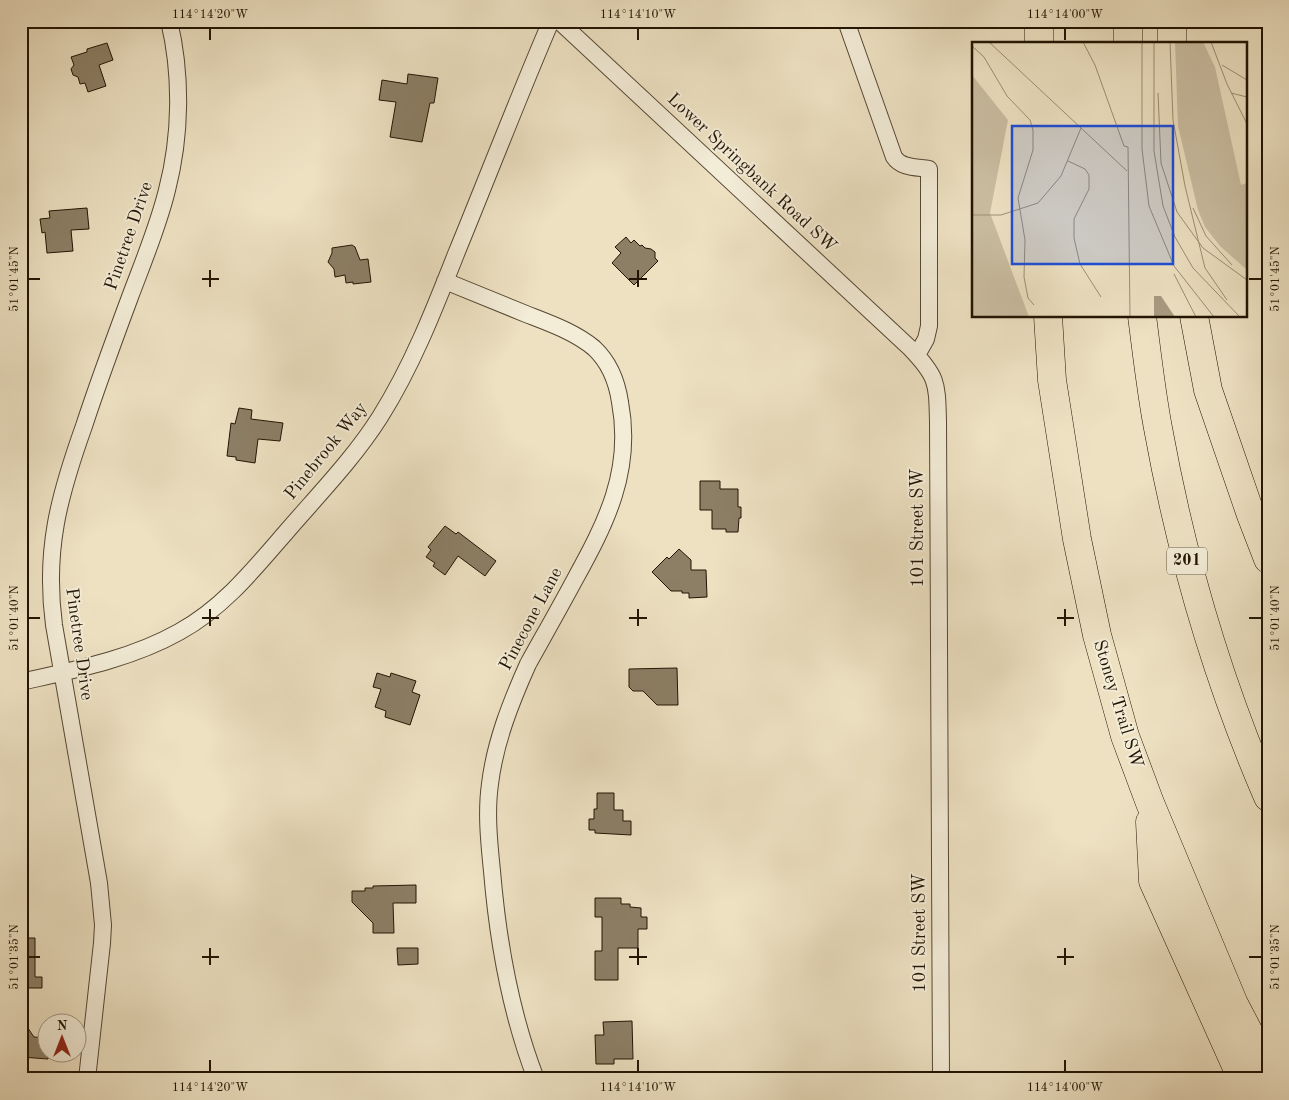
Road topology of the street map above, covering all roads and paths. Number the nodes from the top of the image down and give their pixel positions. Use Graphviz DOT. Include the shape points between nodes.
graph roads {
  1 [pos="169,21"];
  2 [pos="551,21"];
  3 [pos="559,21"];
  4 [pos="846,21"];
  5 [pos="1039,21"];
  6 [pos="1128,21"];
  7 [pos="1172,21"];
  8 [pos="1039,42"];
  9 [pos="1128,42"];
  10 [pos="1172,42"];
  11 [pos="445,281"];
  12 [pos="1048,318"];
  13 [pos="1142,318"];
  14 [pos="1194,318"];
  15 [pos="917,355"];
  16 [pos="1268,559"];
  17 [pos="62,673"];
  18 [pos="21,682"];
  19 [pos="1268,797"];
  20 [pos="1150,803"];
  21 [pos="1268,1068"];
  22 [pos="87,1079"];
  23 [pos="536,1079"];
  24 [pos="941,1079"];
  25 [pos="1242,1079"];
  1 -- 17 [label="street, Pinetree Drive" via="174,50 178,126 167,190 70,465 54,532 50,588"];
  2 -- 11 [label="street, Pinebrook Way"];
  3 -- 15 [label="street, Lower Springbank Road SW"];
  4 -- 15 [label="street" via="894,157 900,164 928,169 929,326"];
  5 -- 8 [label="highway"];
  6 -- 9 [label="highway"];
  7 -- 10 [label="highway"];
  11 -- 17 [label="street, Pinebrook Way" via="402,381 372,430 240,584 212,610 180,632 140,649"];
  11 -- 23 [label="street, Pinecone Lane" via="583,340 604,360 613,376 622,408 622,463 612,505 600,536 519,683 501,735 490,783 490,846 497,926 509,995"];
  12 -- 20 [label="highway, Stoney Trail SW" via="1052,380 1097,635 1123,727"];
  13 -- 19 [label="highway, 201" via="1158,428 1206,633"];
  14 -- 16 [label="highway" via="1208,390"];
  15 -- 24 [label="street, 101 Street SW" via="932,375 937,408"];
  17 -- 18 [label="street, Pinebrook Way"];
  17 -- 22 [label="street, Pinetree Drive" via="102,909 102,943"];
  20 -- 21 [label="highway, Stoney Trail SW" via="1234,1004"];
  20 -- 25 [label="highway" via="1153,881"];
}
